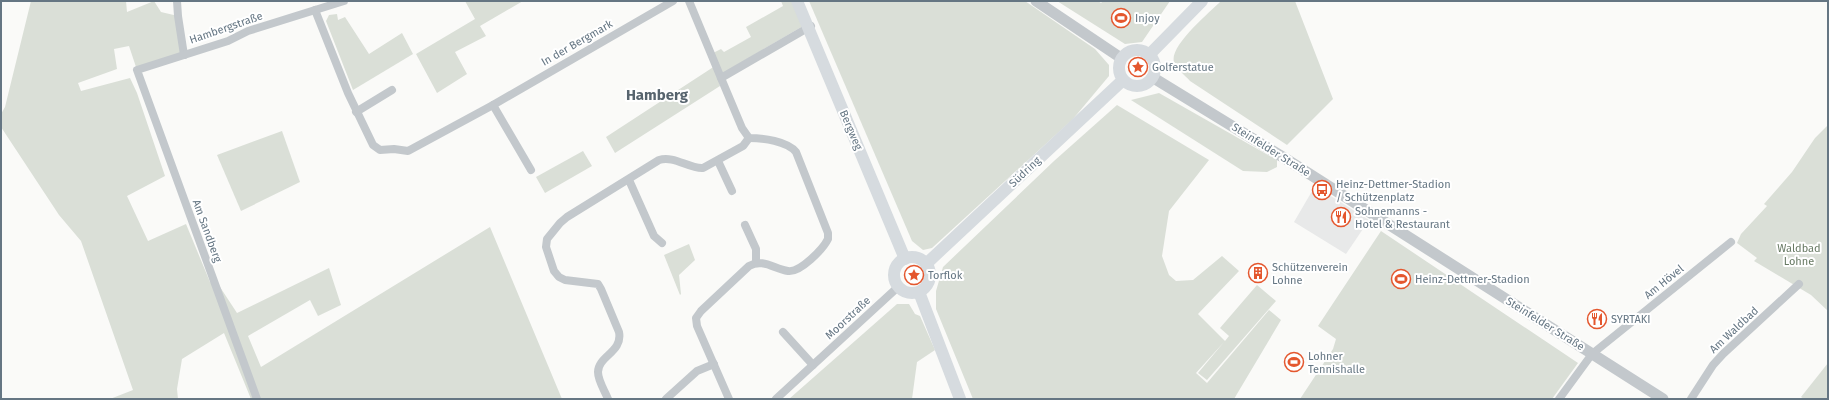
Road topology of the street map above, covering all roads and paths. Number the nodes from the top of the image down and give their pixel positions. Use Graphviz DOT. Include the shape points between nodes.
graph roads {
  1 [pos="177,1"];
  2 [pos="344,1"];
  3 [pos="673,1"];
  4 [pos="689,1"];
  5 [pos="797,1"];
  6 [pos="1036,1"];
  7 [pos="1202,1"];
  8 [pos="315,10"];
  9 [pos="810,26"];
  10 [pos="184,55"];
  11 [pos="1149,55"];
  12 [pos="1121,58"];
  13 [pos="137,70"];
  14 [pos="1152,77"];
  15 [pos="721,78"];
  16 [pos="1123,80"];
  17 [pos="392,90"];
  18 [pos="493,105"];
  19 [pos="356,112"];
  20 [pos="749,138"];
  21 [pos="718,161"];
  22 [pos="531,170"];
  23 [pos="629,180"];
  24 [pos="732,191"];
  25 [pos="745,225"];
  26 [pos="1731,242"];
  27 [pos="662,243"];
  28 [pos="905,259"];
  29 [pos="756,262"];
  30 [pos="926,264"];
  31 [pos="1799,284"];
  32 [pos="898,287"];
  33 [pos="919,292"];
  34 [pos="783,332"];
  35 [pos="1592,354"];
  36 [pos="714,364"];
  37 [pos="813,365"];
  38 [pos="257,399"];
  39 [pos="608,399"];
  40 [pos="666,399"];
  41 [pos="729,399"];
  42 [pos="776,399"];
  43 [pos="960,399"];
  44 [pos="1559,399"];
  45 [pos="1663,399"];
  46 [pos="1691,399"];
  1 -- 10 [label="street, Hambergstraße"];
  2 -- 8 [label="street, Hambergstraße"];
  3 -- 18 [label="street, In der Bergmark"];
  4 -- 15 [label="street"];
  5 -- 9 [label="main road, Bergweg"];
  6 -- 12 [label="street"];
  7 -- 11 [label="main road"];
  8 -- 10 [label="street, Hambergstraße"];
  8 -- 19 [label="street, In der Bergmark"];
  9 -- 15 [label="street"];
  9 -- 28 [label="main road, Bergweg"];
  10 -- 13 [label="street, Hambergstraße"];
  11 -- 12 [label="main road" via="1137,50"];
  11 -- 14 [label="main road" via="1154,64"];
  12 -- 16 [label="main road" via="1118,70"];
  13 -- 38 [label="street, Am Sandberg"];
  14 -- 16 [label="main road" via="1146,84 1138,86 1130,85"];
  14 -- 35 [label="street, Steinfelder Straße"];
  15 -- 20 [label="street" via="742,128"];
  16 -- 30 [label="main road, Südring"];
  17 -- 19 [label="street"];
  18 -- 19 [label="street, In der Bergmark" via="408,151 376,148"];
  18 -- 22 [label="street"];
  20 -- 21 [label="street" via="743,146"];
  20 -- 29 [label="street" via="761,138 792,148 828,233 826,244 793,271"];
  21 -- 23 [label="street" via="708,167 698,168 664,159"];
  21 -- 24 [label="street"];
  23 -- 27 [label="street" via="654,236"];
  23 -- 39 [label="street" via="566,218 548,239 546,247 554,271 559,277 598,284 619,332 620,339 617,345 598,368"];
  25 -- 29 [label="street" via="756,249"];
  26 -- 35 [label="street, Am Hövel"];
  28 -- 30 [label="main road" via="918,258"];
  28 -- 32 [label="main road" via="897,265 894,274"];
  29 -- 36 [label="street" via="696,318"];
  30 -- 33 [label="main road" via="930,270 930,279"];
  31 -- 46 [label="street, Am Waldbad" via="1723,354"];
  32 -- 33 [label="main road" via="910,293"];
  32 -- 37 [label="street, Moorstraße"];
  33 -- 43 [label="main road"];
  34 -- 37 [label="street"];
  35 -- 44 [label="street, Am Hövel"];
  35 -- 45 [label="street, Steinfelder Straße"];
  36 -- 40 [label="street" via="697,371"];
  36 -- 41 [label="street"];
  37 -- 42 [label="street, Moorstraße"];
}
